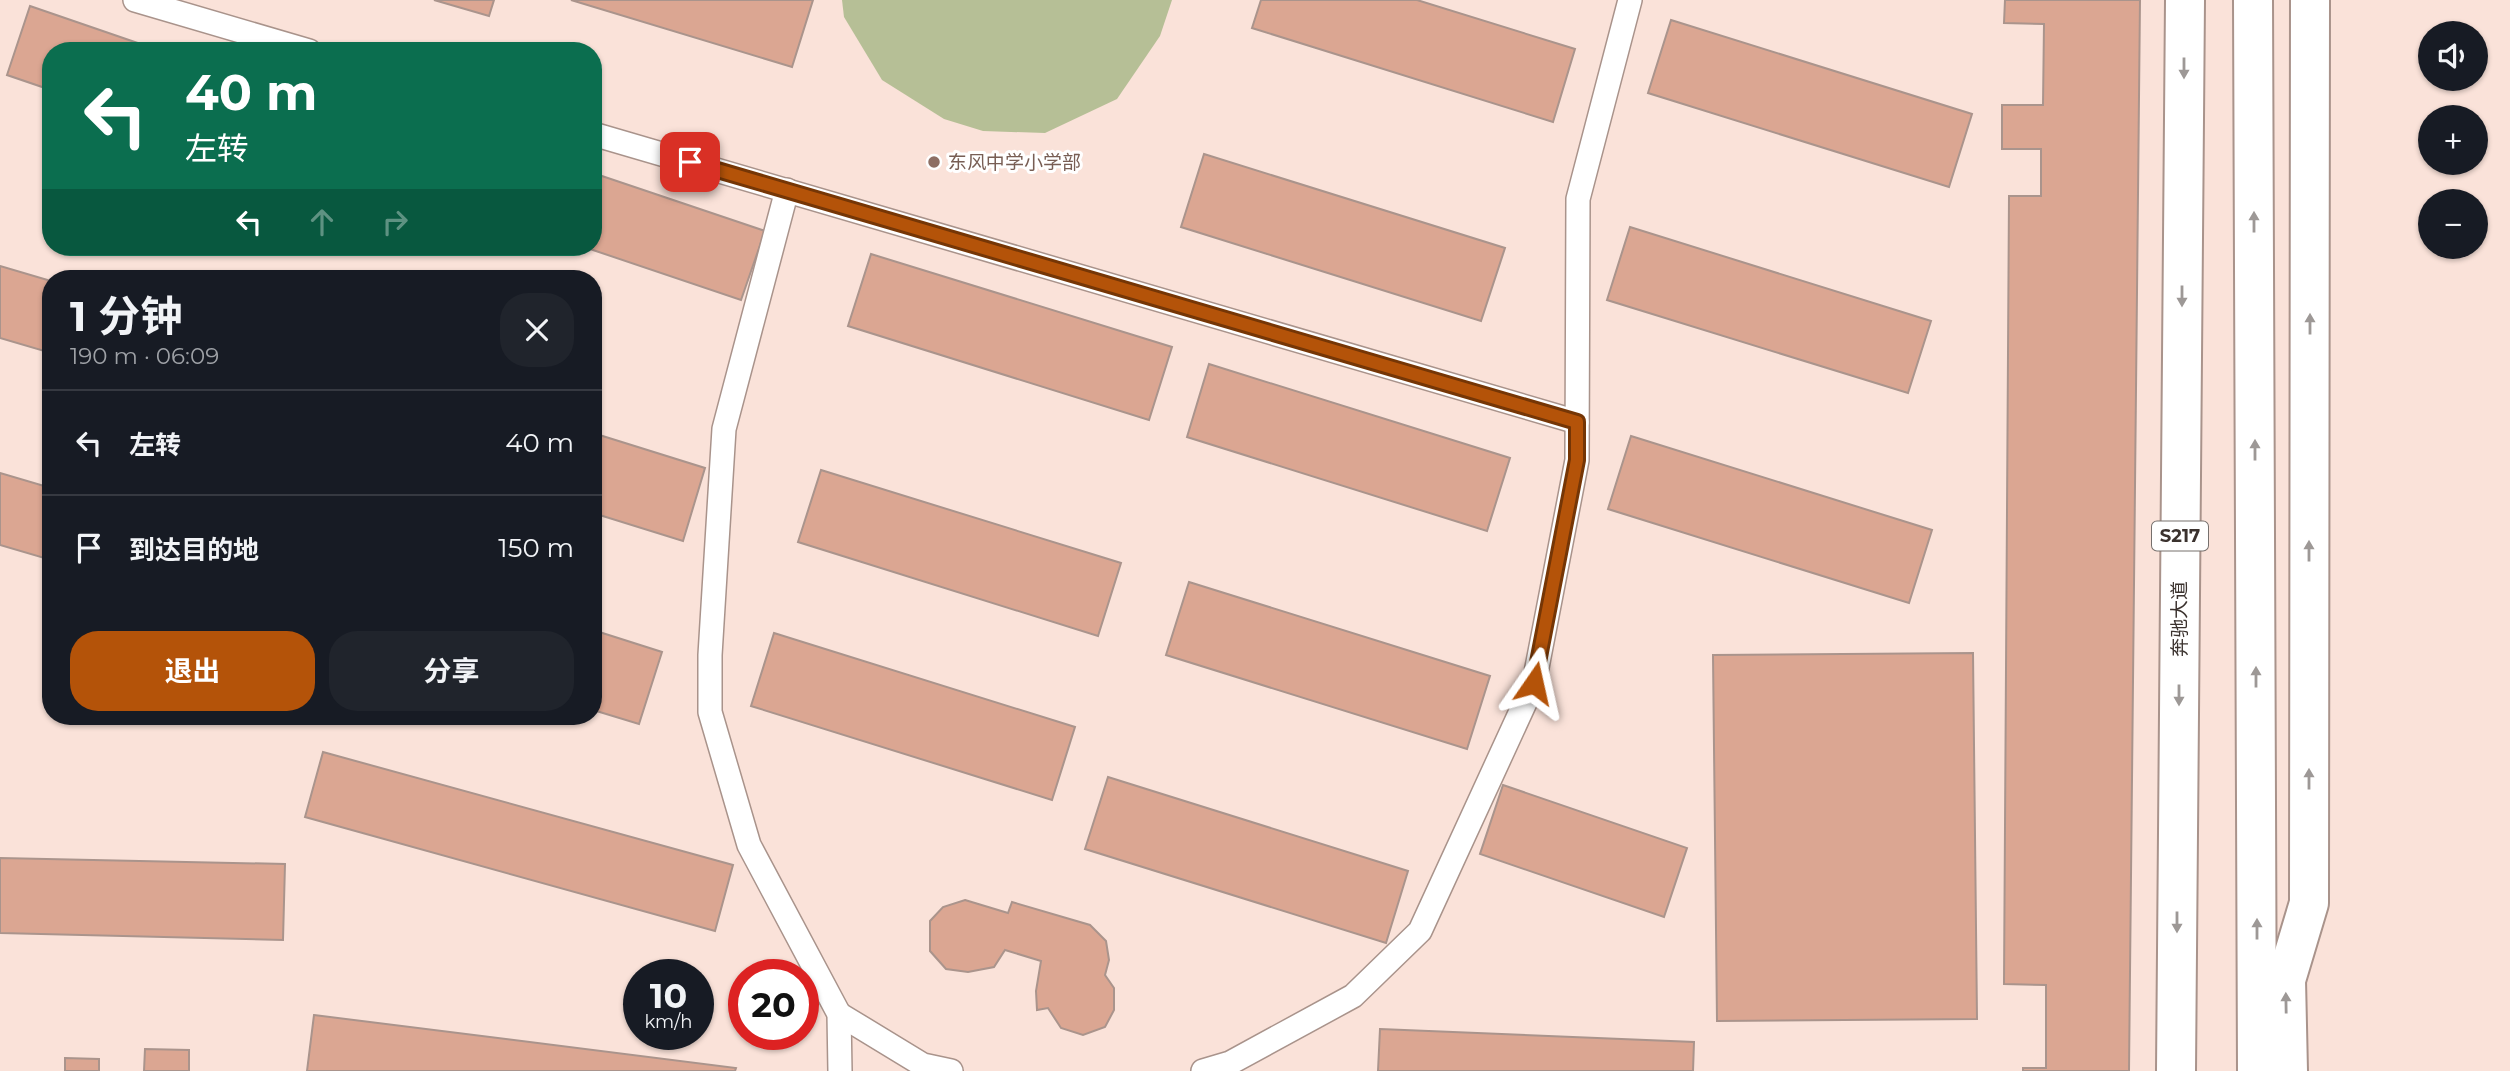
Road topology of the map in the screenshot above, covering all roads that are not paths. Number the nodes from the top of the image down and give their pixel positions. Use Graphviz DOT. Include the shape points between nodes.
graph roads {
  1 [pos="135,0"];
  2 [pos="1630,0"];
  3 [pos="2185,0"];
  4 [pos="2253,0"];
  5 [pos="2310,0"];
  6 [pos="278,42"];
  7 [pos="602,137"];
  8 [pos="787,190"];
  9 [pos="1577,422"];
  10 [pos="839,1014"];
  11 [pos="839,1071"];
  12 [pos="951,1071"];
  13 [pos="1203,1071"];
  14 [pos="2176,1071"];
  15 [pos="2257,1071"];
  16 [pos="2288,1071"];
  1 -- 6 [label="lane"];
  2 -- 9 [label="lane" via="1578,199"];
  3 -- 14 [label="main road, 奔驰大道 / S217, one-way"];
  15 -- 4 [label="main road, one-way"];
  16 -- 5 [label="main road, one-way" via="2286,980 2309,903"];
  7 -- 8 [label="lane"];
  8 -- 9 [label="lane"];
  8 -- 10 [label="lane" via="724,429 710,712 749,845"];
  9 -- 13 [label="lane" via="1577,460 1534,683 1419,931 1353,996 1230,1063"];
  10 -- 11 [label="lane"];
  10 -- 12 [label="lane" via="923,1065"];
}
